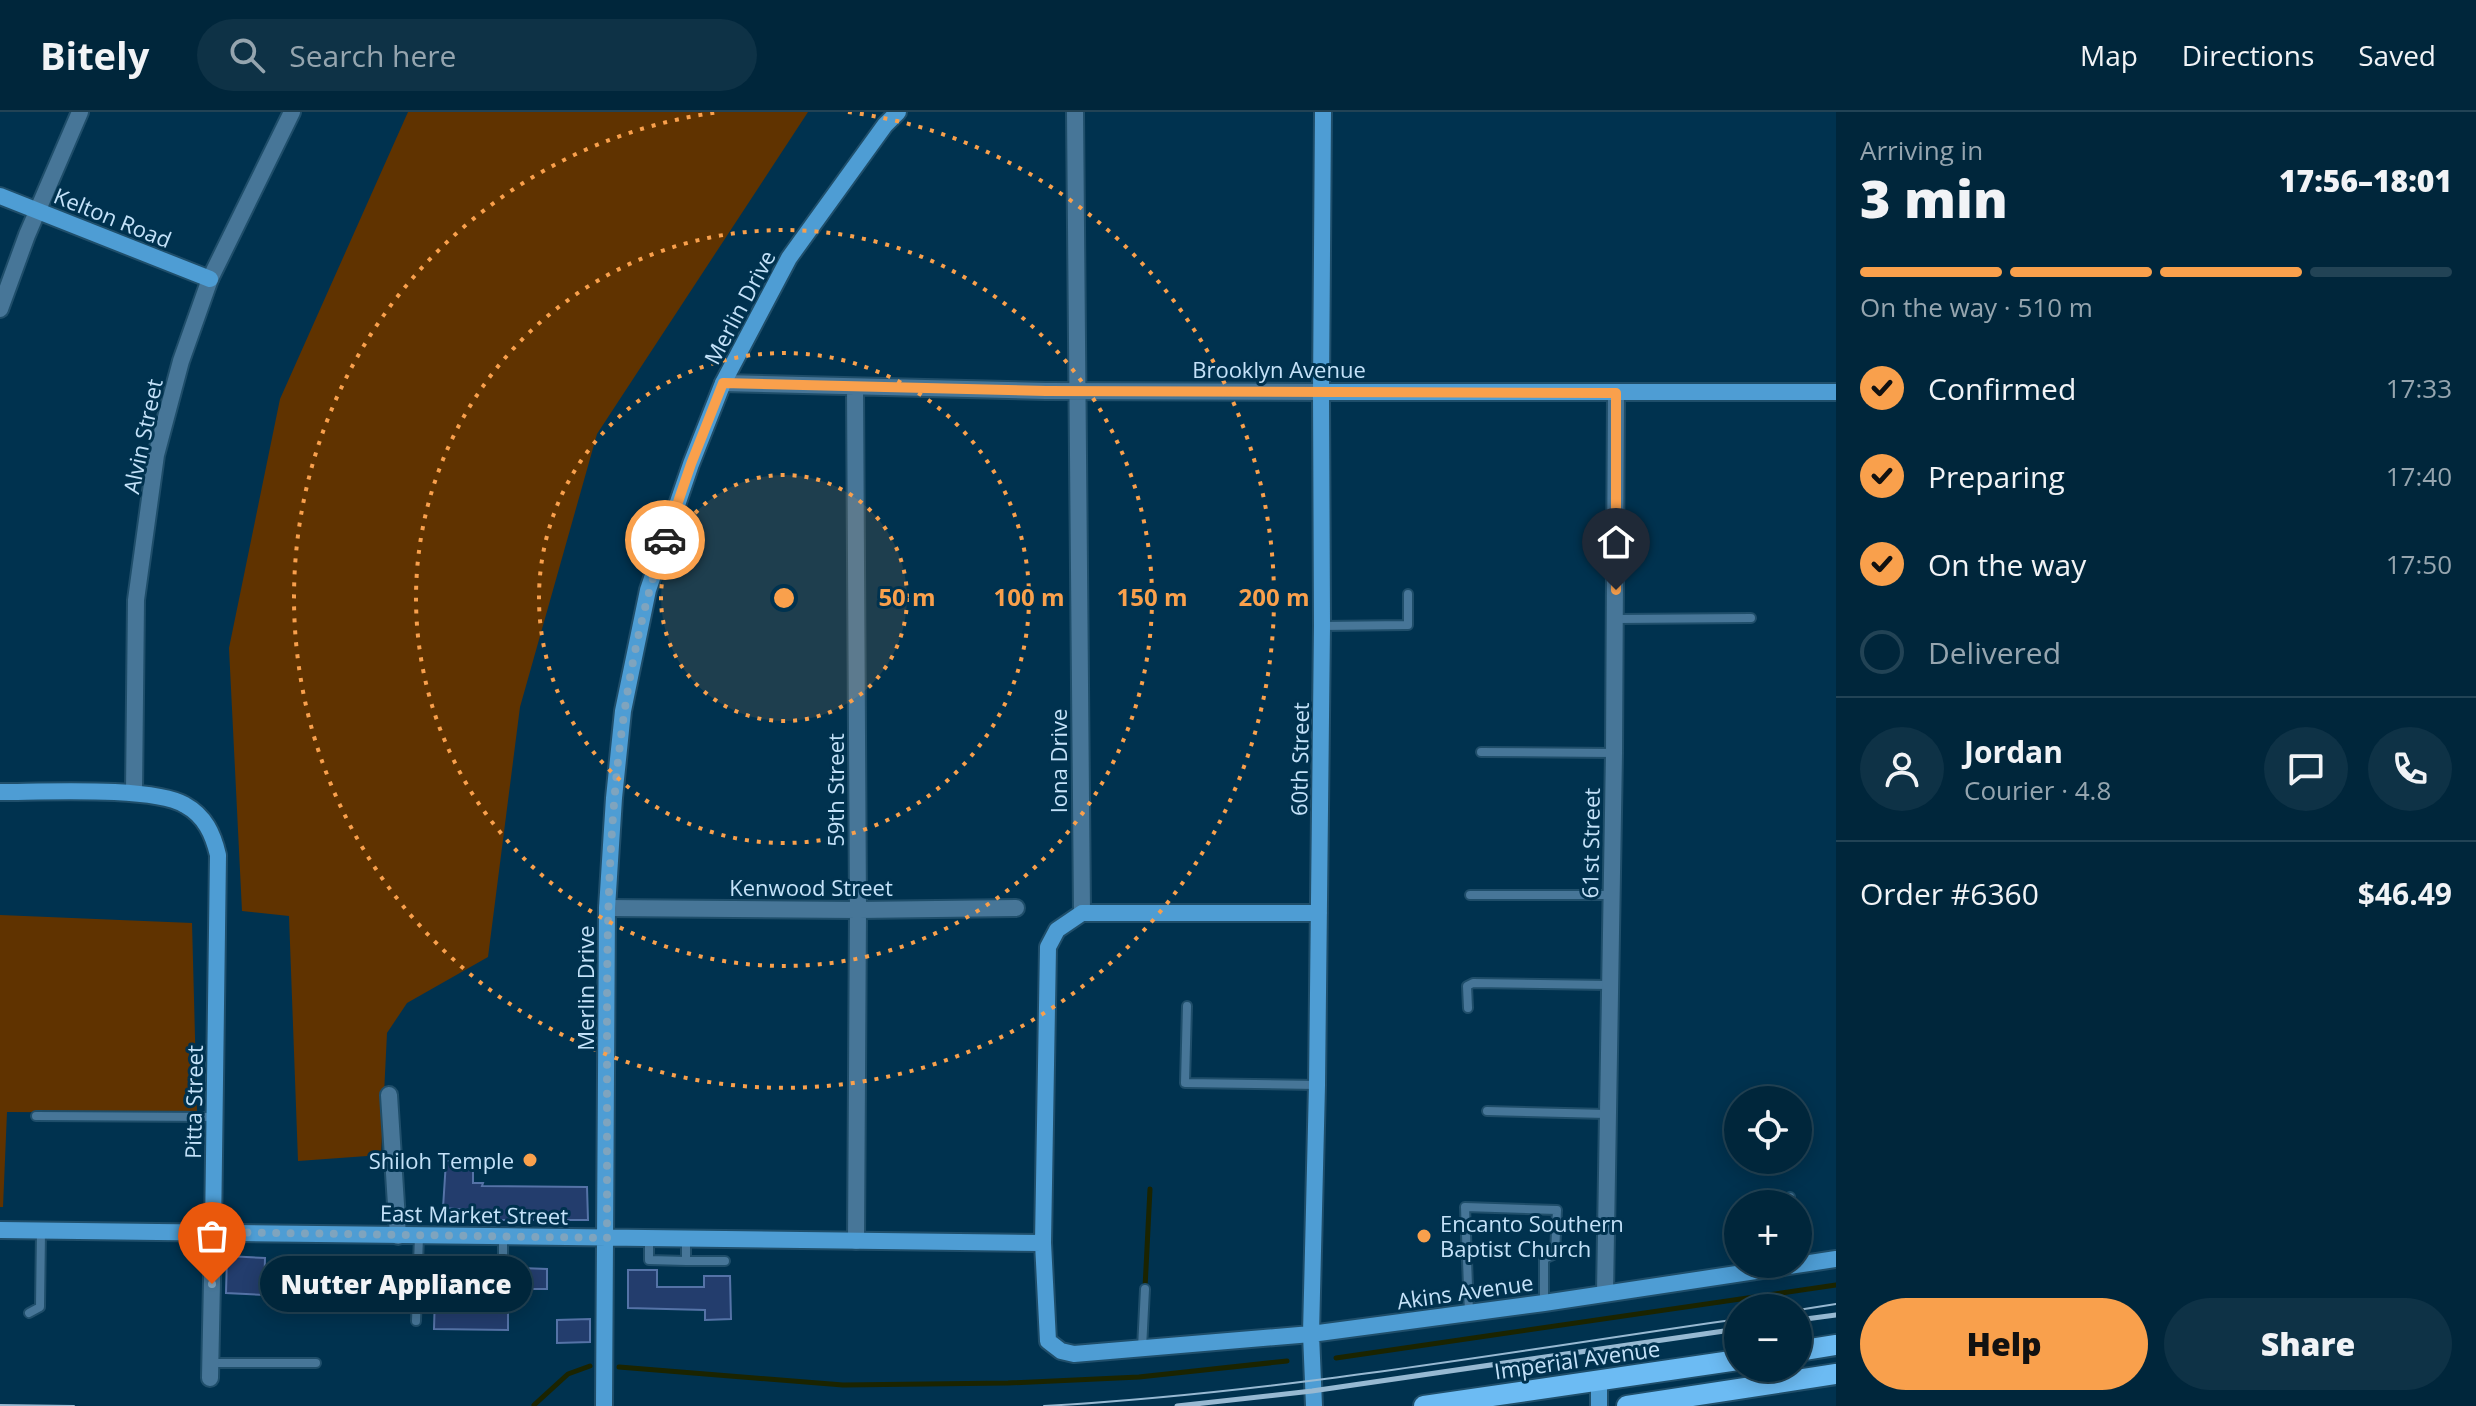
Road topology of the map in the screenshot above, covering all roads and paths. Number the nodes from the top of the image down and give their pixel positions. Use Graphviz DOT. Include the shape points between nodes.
graph roads {
  1 [pos="80,112"];
  2 [pos="292,112"];
  3 [pos="898,112"];
  4 [pos="1075,112"];
  5 [pos="1323,112"];
  6 [pos="0,196"];
  7 [pos="38,211"];
  8 [pos="210,279"];
  9 [pos="0,309"];
  10 [pos="723,383"];
  11 [pos="855,387"];
  12 [pos="1079,389"];
  13 [pos="1321,392"];
  14 [pos="1836,392"];
  15 [pos="1616,393"];
  16 [pos="1408,594"];
  17 [pos="1751,618"];
  18 [pos="1616,619"];
  19 [pos="1322,626"];
  20 [pos="1481,752"];
  21 [pos="1614,753"];
  22 [pos="0,792"];
  23 [pos="134,793"];
  24 [pos="1470,895"];
  25 [pos="1612,895"];
  26 [pos="607,908"];
  27 [pos="1016,908"];
  28 [pos="858,910"];
  29 [pos="1082,913"];
  30 [pos="1319,913"];
  31 [pos="1609,985"];
  32 [pos="1187,1006"];
  33 [pos="1468,1008"];
  34 [pos="1317,1085"];
  35 [pos="389,1095"];
  36 [pos="1487,1111"];
  37 [pos="1607,1114"];
  38 [pos="36,1116"];
  39 [pos="214,1117"];
  40 [pos="0,1230"];
  41 [pos="41,1230"];
  42 [pos="213,1232"];
  43 [pos="398,1236"];
  44 [pos="419,1236"];
  45 [pos="503,1237"];
  46 [pos="607,1238"];
  47 [pos="649,1239"];
  48 [pos="686,1239"];
  49 [pos="856,1241"];
  50 [pos="1043,1243"];
  51 [pos="1836,1259"];
  52 [pos="686,1261"];
  53 [pos="725,1261"];
  54 [pos="1812,1262"];
  55 [pos="418,1267"];
  56 [pos="1724,1275"];
  57 [pos="1145,1289"];
  58 [pos="1605,1293"];
  59 [pos="1544,1303"];
  60 [pos="29,1313"];
  61 [pos="1469,1313"];
  62 [pos="416,1321"];
  63 [pos="1311,1334"];
  64 [pos="1836,1345"];
  65 [pos="1142,1348"];
  66 [pos="1812,1349"];
  67 [pos="1724,1362"];
  68 [pos="316,1363"];
  69 [pos="210,1370"];
  70 [pos="1836,1374"];
  71 [pos="1599,1381"];
  72 [pos="604,1406"];
  73 [pos="1314,1406"];
  74 [pos="1424,1406"];
  75 [pos="1599,1406"];
  76 [pos="1627,1406"];
  1 -- 7 [label="street"];
  2 -- 8 [label="street, Alvin Street"];
  3 -- 10 [label="street, Merlin Drive" via="789,258"];
  4 -- 12 [label="street, Iona Drive"];
  5 -- 13 [label="street, 60th Street"];
  6 -- 7 [label="street, Kelton Road"];
  7 -- 8 [label="street, Kelton Road"];
  7 -- 9 [label="street"];
  8 -- 23 [label="street, Alvin Street" via="156,455 136,600"];
  10 -- 11 [label="street, Brooklyn Avenue"];
  10 -- 26 [label="street, Merlin Drive" via="648,590 623,711"];
  11 -- 12 [label="street, Brooklyn Avenue"];
  11 -- 28 [label="street, 59th Street"];
  12 -- 13 [label="street, Brooklyn Avenue"];
  12 -- 29 [label="street, Iona Drive"];
  13 -- 15 [label="street, Brooklyn Avenue"];
  13 -- 19 [label="street, 60th Street"];
  14 -- 15 [label="street, Brooklyn Avenue"];
  15 -- 18 [label="street, 61st Street"];
  16 -- 19 [label="lane" via="1408,625"];
  17 -- 18 [label="lane"];
  18 -- 21 [label="street, 61st Street"];
  19 -- 30 [label="street, 60th Street"];
  20 -- 21 [label="lane"];
  21 -- 25 [label="street, 61st Street"];
  22 -- 23 [label="street"];
  23 -- 39 [label="street, Pitta Street" via="167,797 197,812 218,855"];
  24 -- 25 [label="lane"];
  25 -- 31 [label="street, 61st Street"];
  26 -- 28 [label="street, Kenwood Street"];
  26 -- 46 [label="street, Merlin Drive"];
  27 -- 28 [label="street, Kenwood Street"];
  28 -- 49 [label="street, 59th Street"];
  29 -- 30 [label="street"];
  29 -- 50 [label="street" via="1057,930 1048,947"];
  30 -- 34 [label="street, 60th Street"];
  31 -- 33 [label="lane" via="1473,983 1467,986"];
  31 -- 37 [label="street, 61st Street"];
  32 -- 34 [label="lane" via="1185,1083"];
  34 -- 63 [label="street, 60th Street"];
  35 -- 43 [label="street"];
  36 -- 37 [label="lane"];
  37 -- 58 [label="street, 61st Street"];
  38 -- 39 [label="lane"];
  39 -- 42 [label="street, Pitta Street"];
  40 -- 41 [label="street, East Market Street"];
  41 -- 42 [label="street, East Market Street"];
  41 -- 60 [label="lane" via="40,1307"];
  42 -- 43 [label="street, East Market Street"];
  42 -- 69 [label="street, Pitta Street"];
  43 -- 44 [label="street, East Market Street"];
  44 -- 45 [label="street, East Market Street"];
  44 -- 55 [label="lane"];
  45 -- 46 [label="street, East Market Street"];
  45 -- 55 [label="lane" via="503,1267"];
  46 -- 47 [label="street, East Market Street"];
  46 -- 72 [label="street, Merlin Drive"];
  47 -- 48 [label="street, East Market Street"];
  47 -- 52 [label="lane" via="649,1260"];
  48 -- 49 [label="street, East Market Street"];
  48 -- 52 [label="lane"];
  49 -- 50 [label="street, East Market Street"];
  50 -- 65 [label="street, Akins Avenue" via="1048,1341 1074,1354"];
  51 -- 54 [label="street, Akins Avenue"];
  52 -- 53 [label="lane"];
  55 -- 62 [label="lane"];
  56 -- 58 [label="street, Akins Avenue"];
  57 -- 65 [label="lane"];
  58 -- 59 [label="street, Akins Avenue"];
  59 -- 61 [label="street, Akins Avenue"];
  59 -- 61 [label="lane" via="1544,1259 1555,1254 1557,1210 1465,1207"];
  61 -- 63 [label="street, Akins Avenue"];
  63 -- 65 [label="street, Akins Avenue"];
  63 -- 73 [label="street, 60th Street"];
  64 -- 66 [label="main road"];
  67 -- 71 [label="main road, Imperial Avenue"];
  68 -- 69 [label="lane"];
  70 -- 76 [label="main road"];
  71 -- 74 [label="main road, Imperial Avenue"];
  71 -- 75 [label="street"];
}
